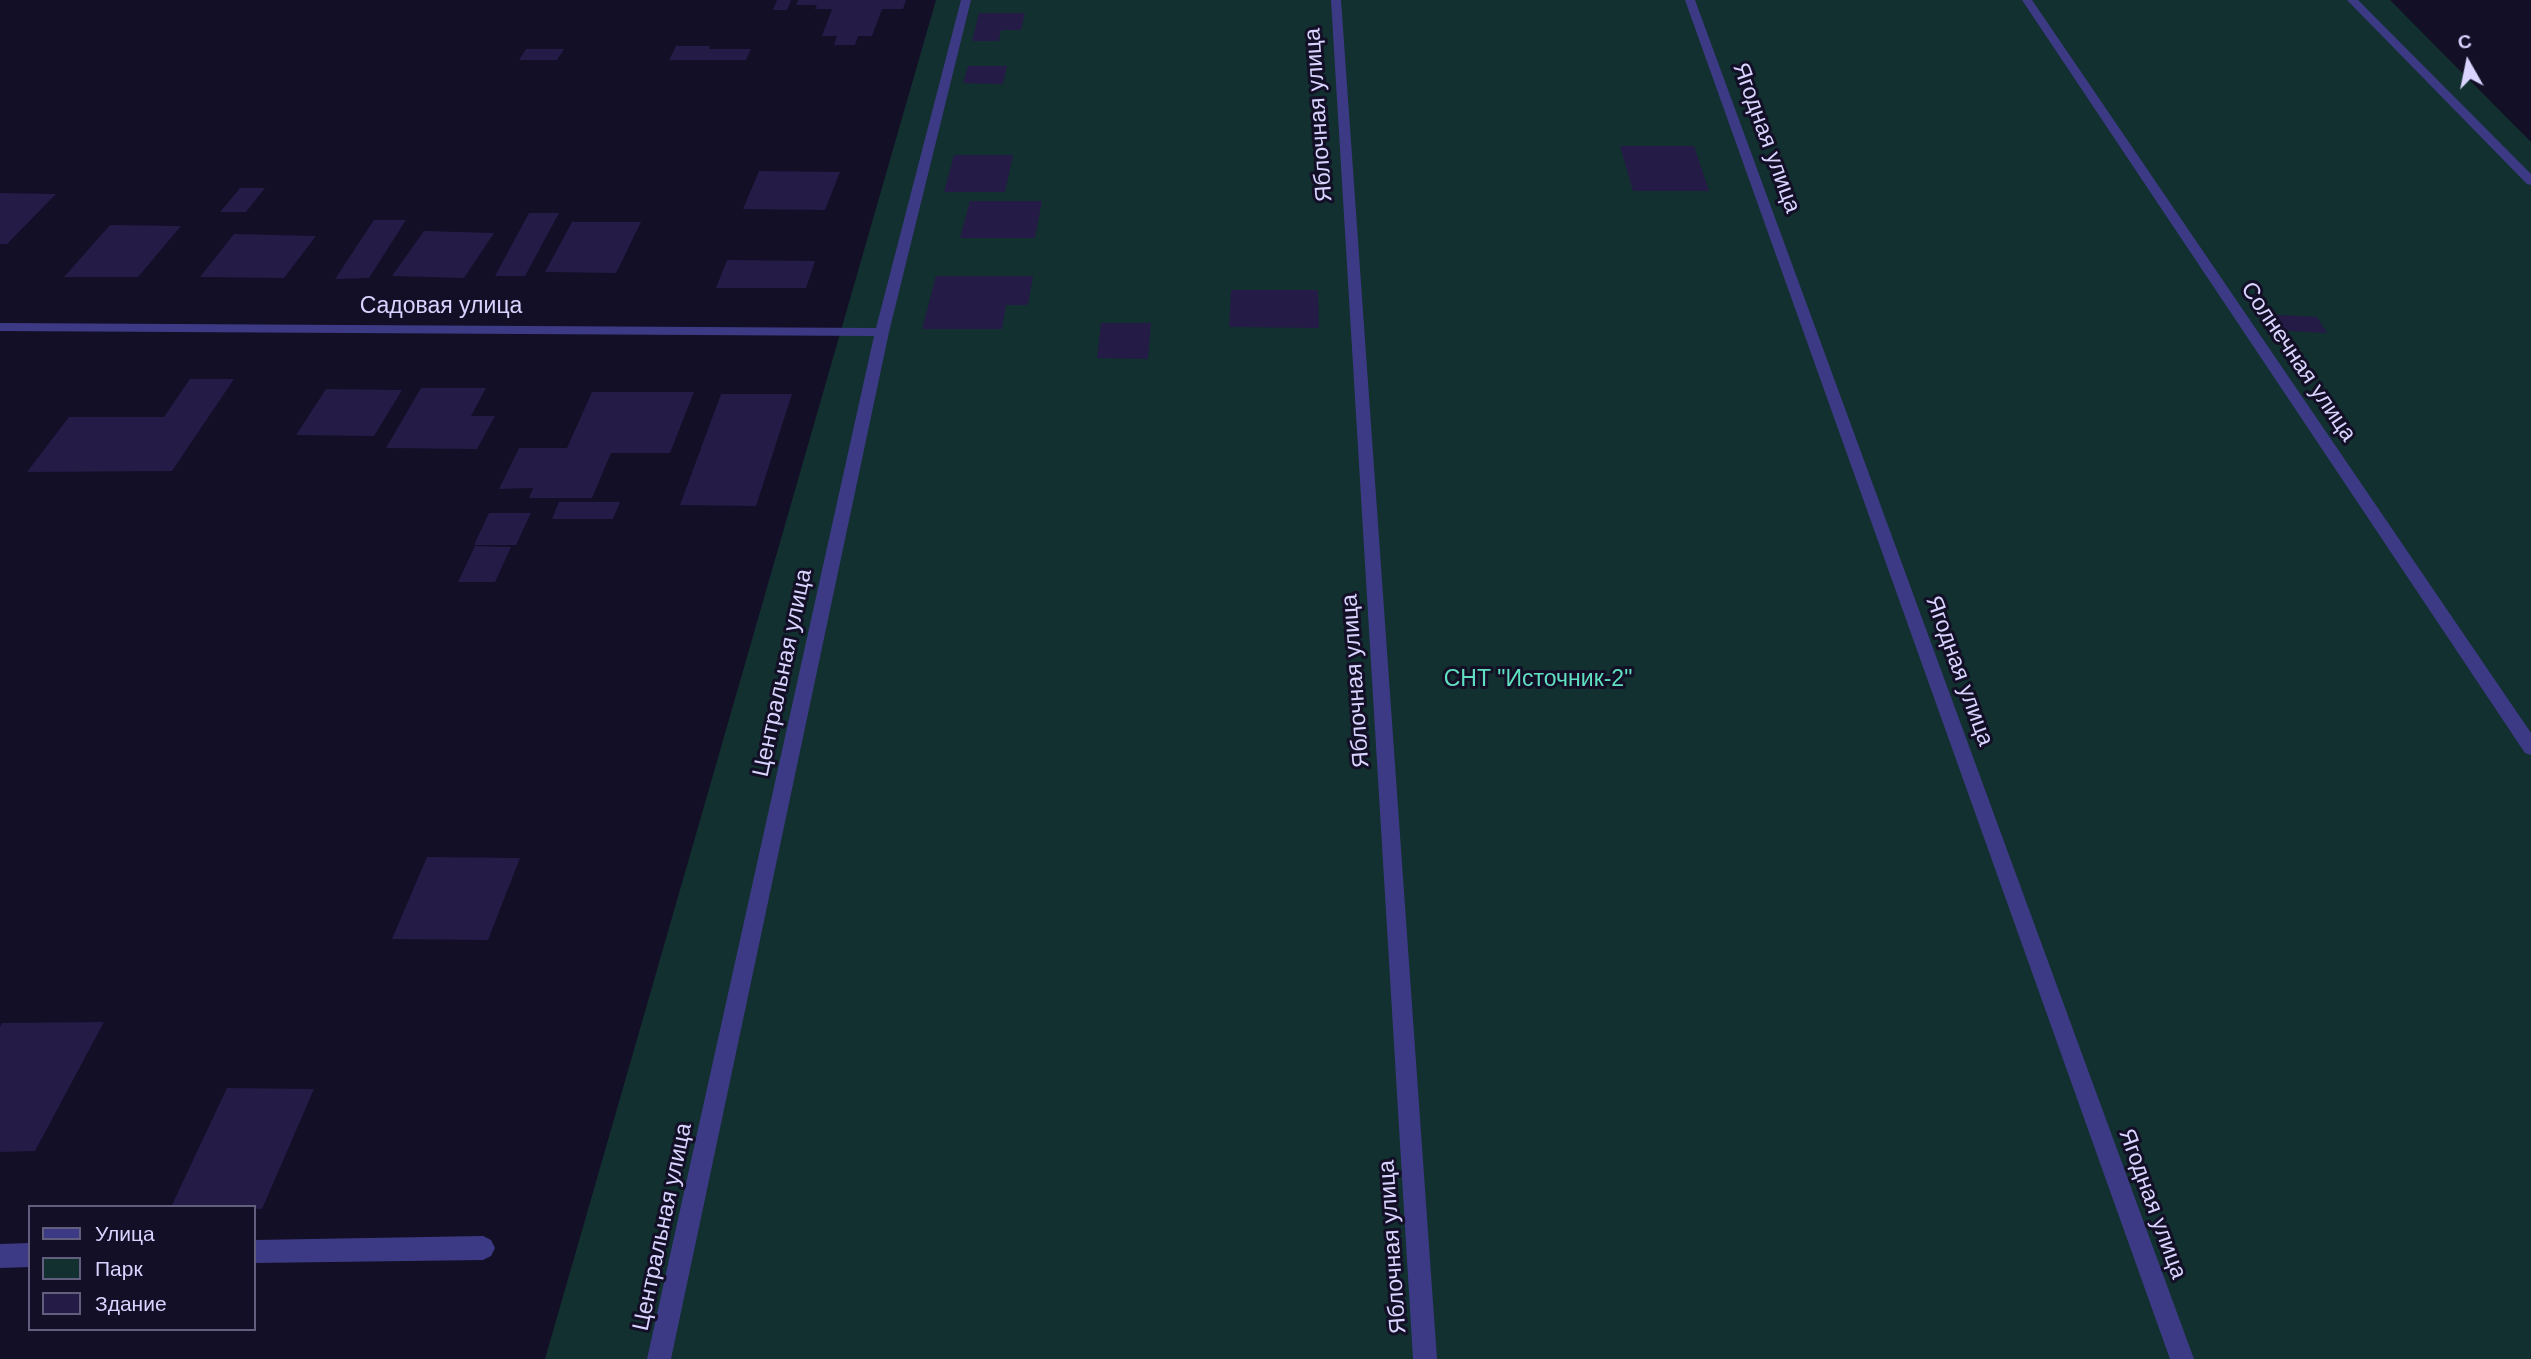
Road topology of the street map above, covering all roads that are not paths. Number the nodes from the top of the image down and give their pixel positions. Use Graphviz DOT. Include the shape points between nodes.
graph roads {
  1 [pos="965,0"];
  2 [pos="1336,0"];
  3 [pos="1690,0"];
  4 [pos="2027,0"];
  5 [pos="2352,0"];
  6 [pos="2531,181"];
  7 [pos="0,327"];
  8 [pos="882,332"];
  9 [pos="2531,748"];
  10 [pos="483,1248"];
  11 [pos="256,1252"];
  12 [pos="28,1255"];
  13 [pos="0,1256"];
  14 [pos="659,1359"];
  15 [pos="1425,1359"];
  16 [pos="2182,1359"];
  1 -- 8 [label="street, Центральная улица"];
  2 -- 15 [label="street, Яблочная улица"];
  3 -- 16 [label="street, Ягодная улица"];
  4 -- 9 [label="street, Солнечная улица"];
  5 -- 6 [label="street"];
  7 -- 8 [label="street, Садовая улица"];
  8 -- 14 [label="street, Центральная улица"];
  10 -- 11 [label="street"];
  12 -- 13 [label="street"];
}
